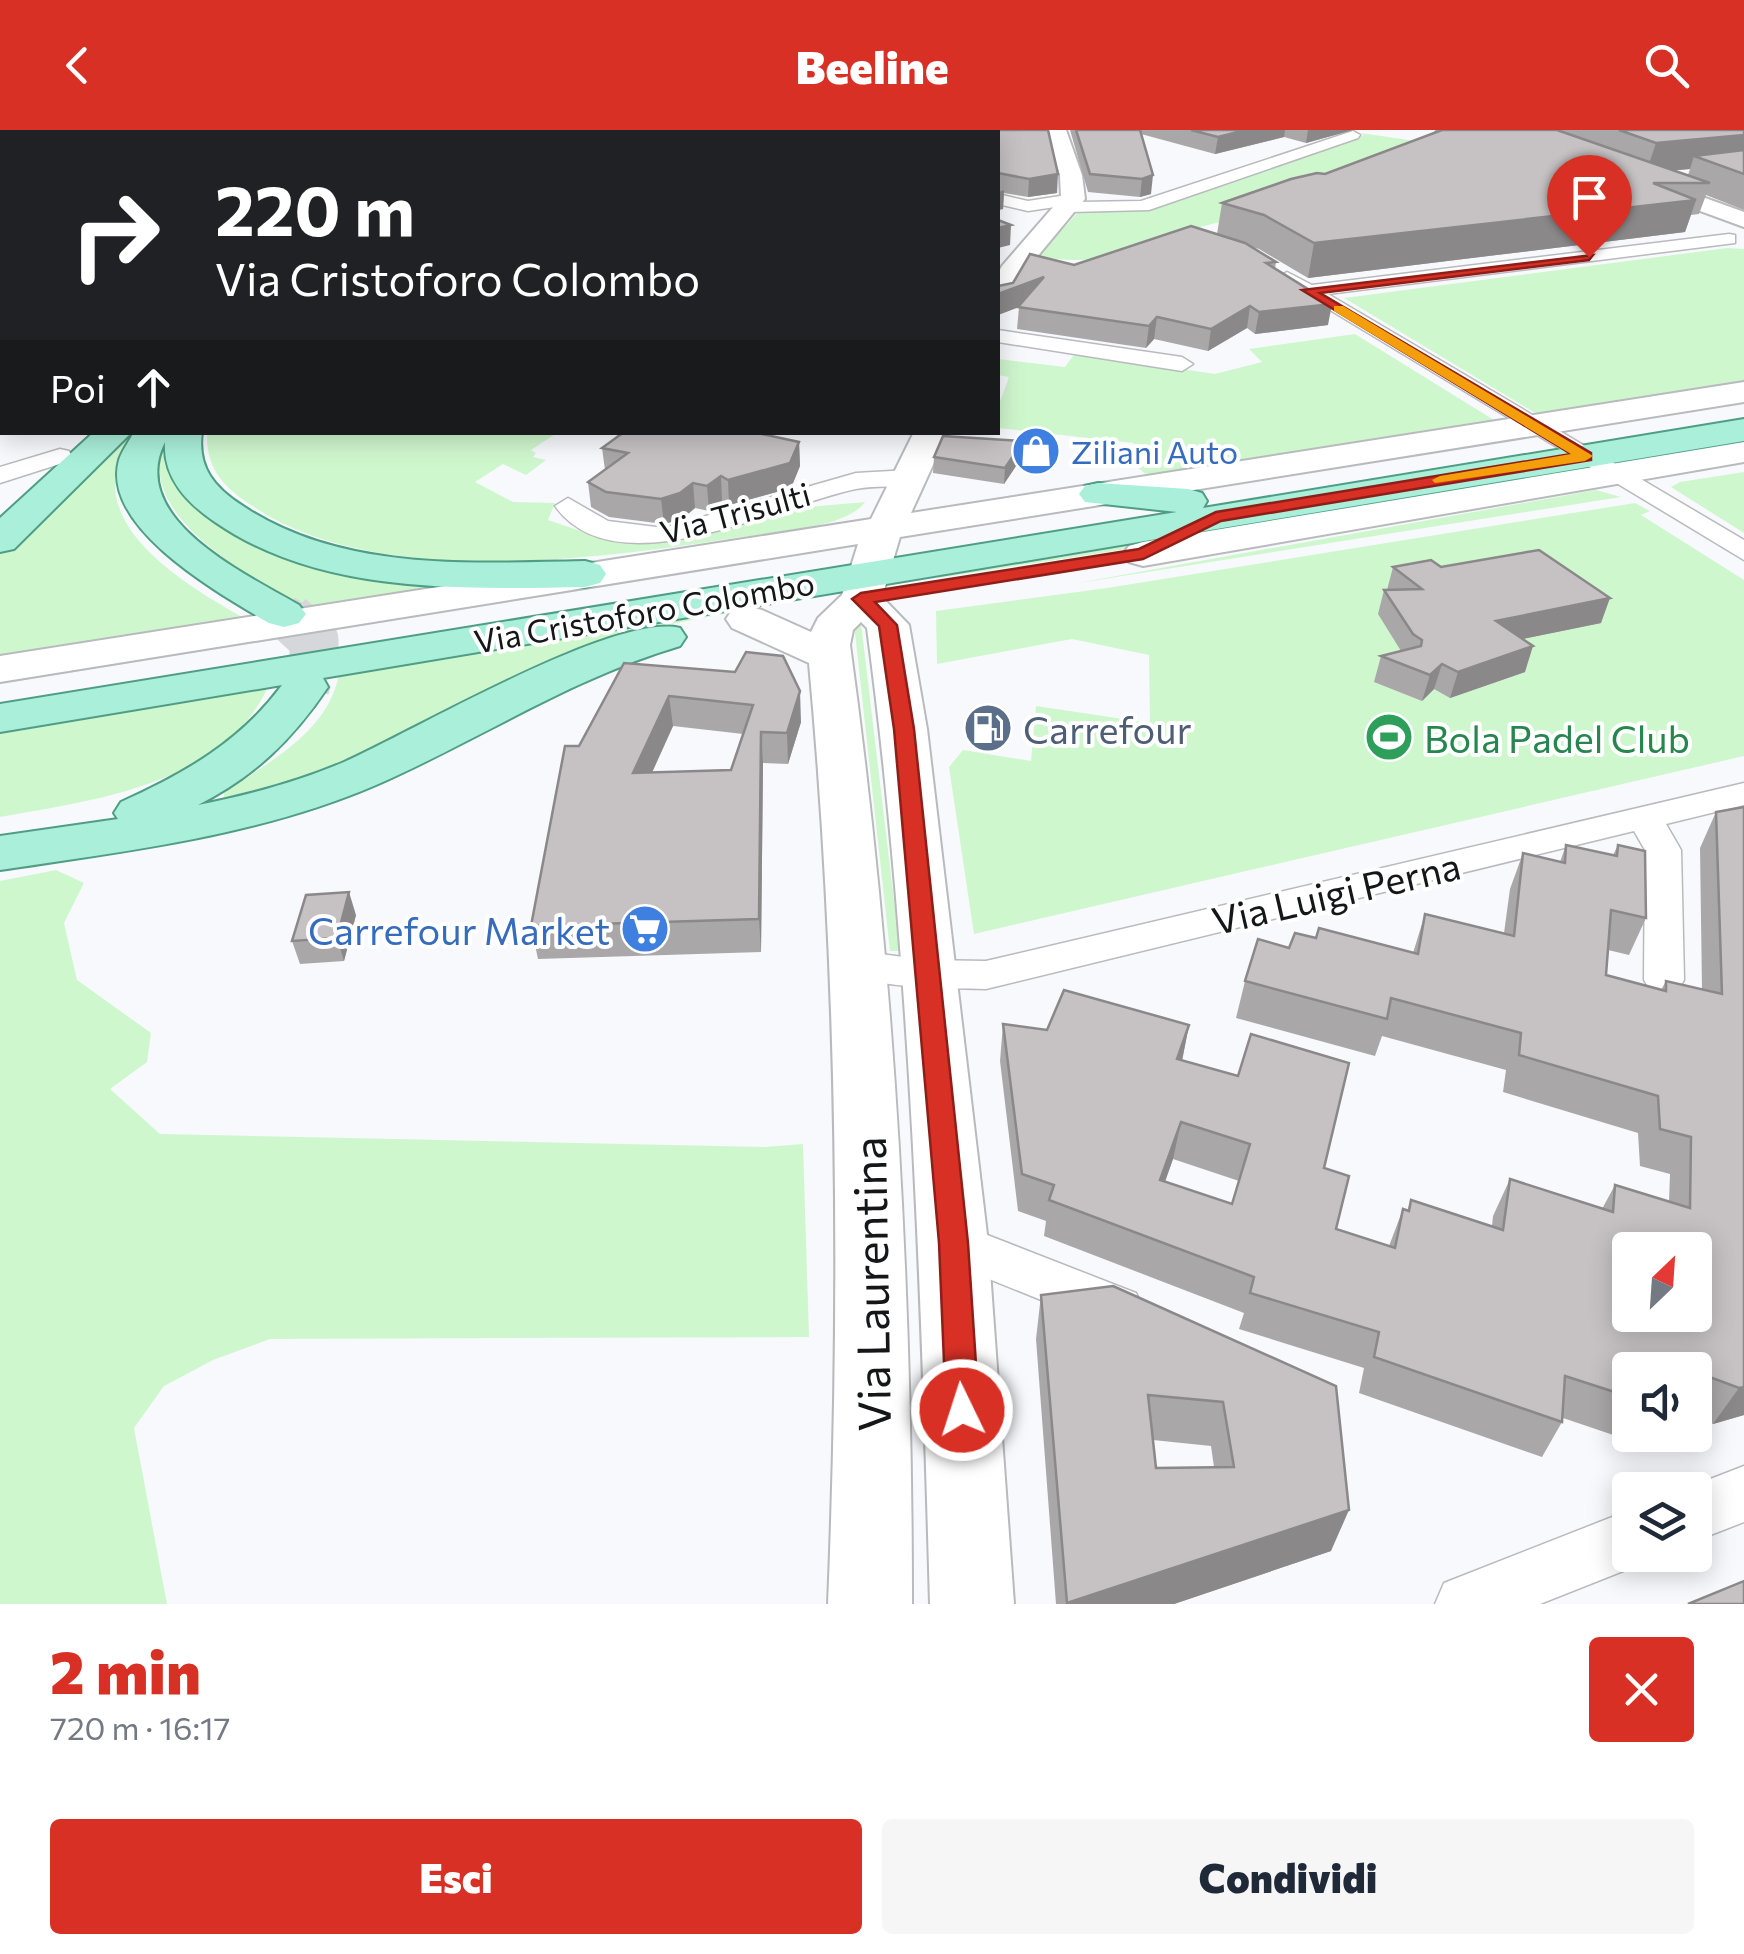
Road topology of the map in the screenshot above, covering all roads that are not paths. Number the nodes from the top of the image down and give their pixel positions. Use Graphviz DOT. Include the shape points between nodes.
graph roads {
  1 [pos="1056,130"];
  2 [pos="1497,130"];
  3 [pos="1520,130"];
  4 [pos="1353,134"];
  5 [pos="1661,180"];
  6 [pos="1000,199"];
  7 [pos="1028,206"];
  8 [pos="1744,210"];
  9 [pos="1065,211"];
  10 [pos="1000,217"];
  11 [pos="1000,218"];
  12 [pos="1740,232"];
  13 [pos="1265,265"];
  14 [pos="1308,290"];
  15 [pos="1000,293"];
  16 [pos="1000,336"];
  17 [pos="1182,364"];
  18 [pos="1744,392"];
  19 [pos="1744,412"];
  20 [pos="1744,430"];
  21 [pos="87,435"];
  22 [pos="111,435"];
  23 [pos="150,435"];
  24 [pos="184,435"];
  25 [pos="930,435"];
  26 [pos="1573,449"];
  27 [pos="1371,452"];
  28 [pos="1744,452"];
  29 [pos="60,456"];
  30 [pos="0,475"];
  31 [pos="909,478"];
  32 [pos="1332,488"];
  33 [pos="1098,494"];
  34 [pos="0,496"];
  35 [pos="1443,504"];
  36 [pos="568,506"];
  37 [pos="1204,509"];
  38 [pos="0,540"];
  39 [pos="1744,552"];
  40 [pos="1143,554"];
  41 [pos="872,563"];
  42 [pos="586,574"];
  43 [pos="284,614"];
  44 [pos="747,619"];
  45 [pos="830,656"];
  46 [pos="0,669"];
  47 [pos="305,688"];
  48 [pos="0,694"];
  49 [pos="0,718"];
  50 [pos="1744,794"];
  51 [pos="1645,818"];
  52 [pos="73,842"];
  53 [pos="0,853"];
  54 [pos="858,965"];
  55 [pos="926,974"];
  56 [pos="1664,980"];
  57 [pos="954,1243"];
  58 [pos="1155,1324"];
  59 [pos="1744,1494"];
  60 [pos="1712,1506"];
  61 [pos="1612,1546"];
  62 [pos="870,1604"];
  63 [pos="972,1604"];
  64 [pos="1465,1604"];
  1 -- 9 [label="main road" via="1070,175"];
  2 -- 5 [label="main road"];
  3 -- 5 [label="main road"];
  4 -- 9 [label="street" via="1144,206"];
  5 -- 8 [label="main road"];
  5 -- 12 [label="main road"];
  6 -- 7 [label="street"];
  7 -- 9 [label="street"];
  7 -- 10 [label="street"];
  9 -- 11 [label="street"];
  9 -- 15 [label="main road"];
  12 -- 14 [label="street"];
  13 -- 14 [label="street"];
  14 -- 26 [label="street"];
  16 -- 17 [label="street"];
  18 -- 26 [label="main road, Via Cristoforo Colombo"];
  19 -- 26 [label="main road, Via Cristoforo Colombo"];
  20 -- 26 [label="main road, Via Cristoforo Colombo"];
  21 -- 29 [label="main road"];
  22 -- 38 [label="main road"];
  23 -- 43 [label="main road" via="138,475 158,524 202,564"];
  24 -- 42 [label="main road" via="183,464 204,495 242,524 282,542 399,569"];
  25 -- 31 [label="main road, Via Laurentina"];
  26 -- 27 [label="main road, Via Cristoforo Colombo"];
  26 -- 28 [label="main road, Via Cristoforo Colombo"];
  26 -- 32 [label="main road, Via Cristoforo Colombo"];
  26 -- 35 [label="main road, Via Cristoforo Colombo"];
  26 -- 39 [label="street"];
  27 -- 32 [label="main road"];
  27 -- 33 [label="main road, Via Cristoforo Colombo"];
  29 -- 30 [label="street"];
  29 -- 34 [label="main road"];
  31 -- 36 [label="street, Via Trisulti" via="842,484 665,536 585,521"];
  31 -- 41 [label="main road, Via Laurentina"];
  32 -- 35 [label="main road"];
  32 -- 37 [label="main road, Via Cristoforo Colombo"];
  33 -- 37 [label="main road"];
  33 -- 41 [label="main road, Via Cristoforo Colombo"];
  35 -- 40 [label="main road, Via Cristoforo Colombo"];
  37 -- 40 [label="main road"];
  37 -- 41 [label="main road, Via Cristoforo Colombo"];
  40 -- 41 [label="main road, Via Cristoforo Colombo"];
  41 -- 42 [label="main road, Via Cristoforo Colombo"];
  41 -- 44 [label="main road, Via Cristoforo Colombo"];
  41 -- 45 [label="main road, Via Laurentina" via="832,630"];
  41 -- 48 [label="main road, Via Cristoforo Colombo"];
  41 -- 49 [label="main road, Via Cristoforo Colombo"];
  41 -- 55 [label="main road, Via Laurentina" via="904,729"];
  42 -- 46 [label="main road, Via Cristoforo Colombo"];
  44 -- 45 [label="main road"];
  44 -- 52 [label="main road, Via Cristoforo Colombo" via="584,662 318,789 210,819"];
  45 -- 54 [label="main road, Via Laurentina"];
  47 -- 52 [label="main road" via="277,727 228,769"];
  50 -- 51 [label="street, Via Luigi Perna"];
  51 -- 55 [label="street, Via Luigi Perna" via="986,975"];
  51 -- 56 [label="street" via="1663,850"];
  52 -- 53 [label="main road, Via Cristoforo Colombo"];
  54 -- 55 [label="street"];
  54 -- 62 [label="main road, Via Laurentina" via="874,1293"];
  55 -- 57 [label="main road, Via Laurentina"];
  57 -- 58 [label="street"];
  57 -- 63 [label="main road, Via Laurentina"];
  59 -- 60 [label="street"];
  61 -- 64 [label="street"];
}
